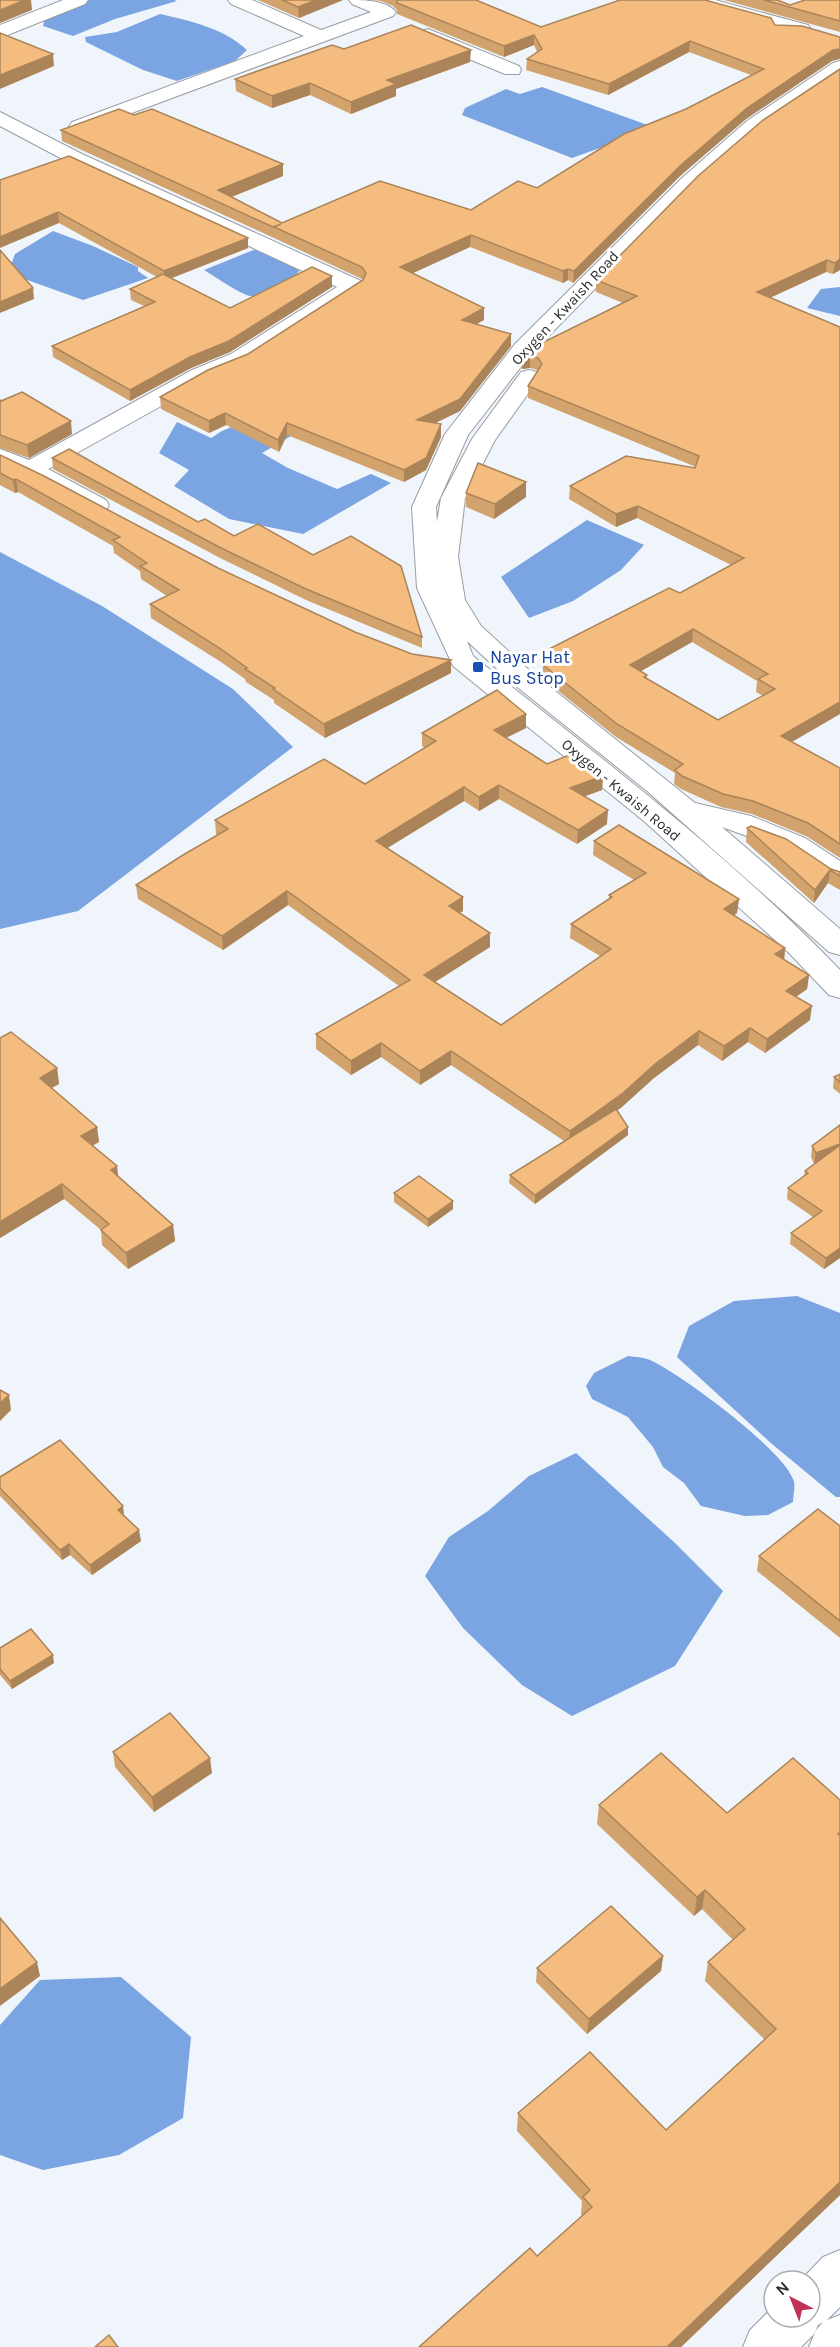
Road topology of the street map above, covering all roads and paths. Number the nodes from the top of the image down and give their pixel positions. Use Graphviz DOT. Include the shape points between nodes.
graph roads {
  1 [pos="79,0"];
  2 [pos="237,0"];
  3 [pos="358,0"];
  4 [pos="694,0"];
  5 [pos="379,15"];
  6 [pos="802,29"];
  7 [pos="0,32"];
  8 [pos="743,32"];
  9 [pos="821,34"];
  10 [pos="321,37"];
  11 [pos="840,67"];
  12 [pos="512,70"];
  13 [pos="840,82"];
  14 [pos="0,118"];
  15 [pos="38,141"];
  16 [pos="0,456"];
  17 [pos="30,469"];
  18 [pos="113,514"];
  19 [pos="432,659"];
  20 [pos="462,660"];
  21 [pos="687,811"];
  22 [pos="655,816"];
  23 [pos="840,874"];
  24 [pos="840,945"];
  25 [pos="840,988"];
  26 [pos="840,2274"];
  27 [pos="822,2292"];
  28 [pos="785,2329"];
  29 [pos="840,2339"];
  30 [pos="766,2347"];
  31 [pos="832,2347"];
  1 -- 7 [label="main road"];
  2 -- 10 [label="main road"];
  3 -- 5 [label="main road" via="387,12"];
  4 -- 6 [label="main road"];
  5 -- 10 [label="main road"];
  5 -- 12 [label="main road"];
  6 -- 8 [label="main road"];
  6 -- 9 [label="main road"];
  10 -- 15 [label="main road"];
  11 -- 20 [label="main road, Oxygen - Kwaish Road" via="754,125 689,182 523,349 457,434 424,507 430,588"];
  13 -- 21 [label="main road, Oxygen - Kwaish Road" via="793,112 727,165 612,284 533,371 484,439 453,498 445,557 447,574 452,600 471,631 520,676"];
  14 -- 15 [label="main road"];
  15 -- 17 [label="main road" via="353,286 238,358"];
  16 -- 17 [label="main road"];
  17 -- 18 [label="main road"];
  19 -- 20 [label="main road"];
  20 -- 22 [label="main road, Oxygen - Kwaish Road"];
  21 -- 22 [label="main road"];
  21 -- 23 [label="main road" via="741,822 795,844"];
  21 -- 24 [label="main road, Oxygen - Kwaish Road"];
  22 -- 25 [label="main road, Oxygen - Kwaish Road" via="799,945"];
  26 -- 27 [label="main road"];
  28 -- 30 [label="main road"];
  29 -- 31 [label="main road"];
}
